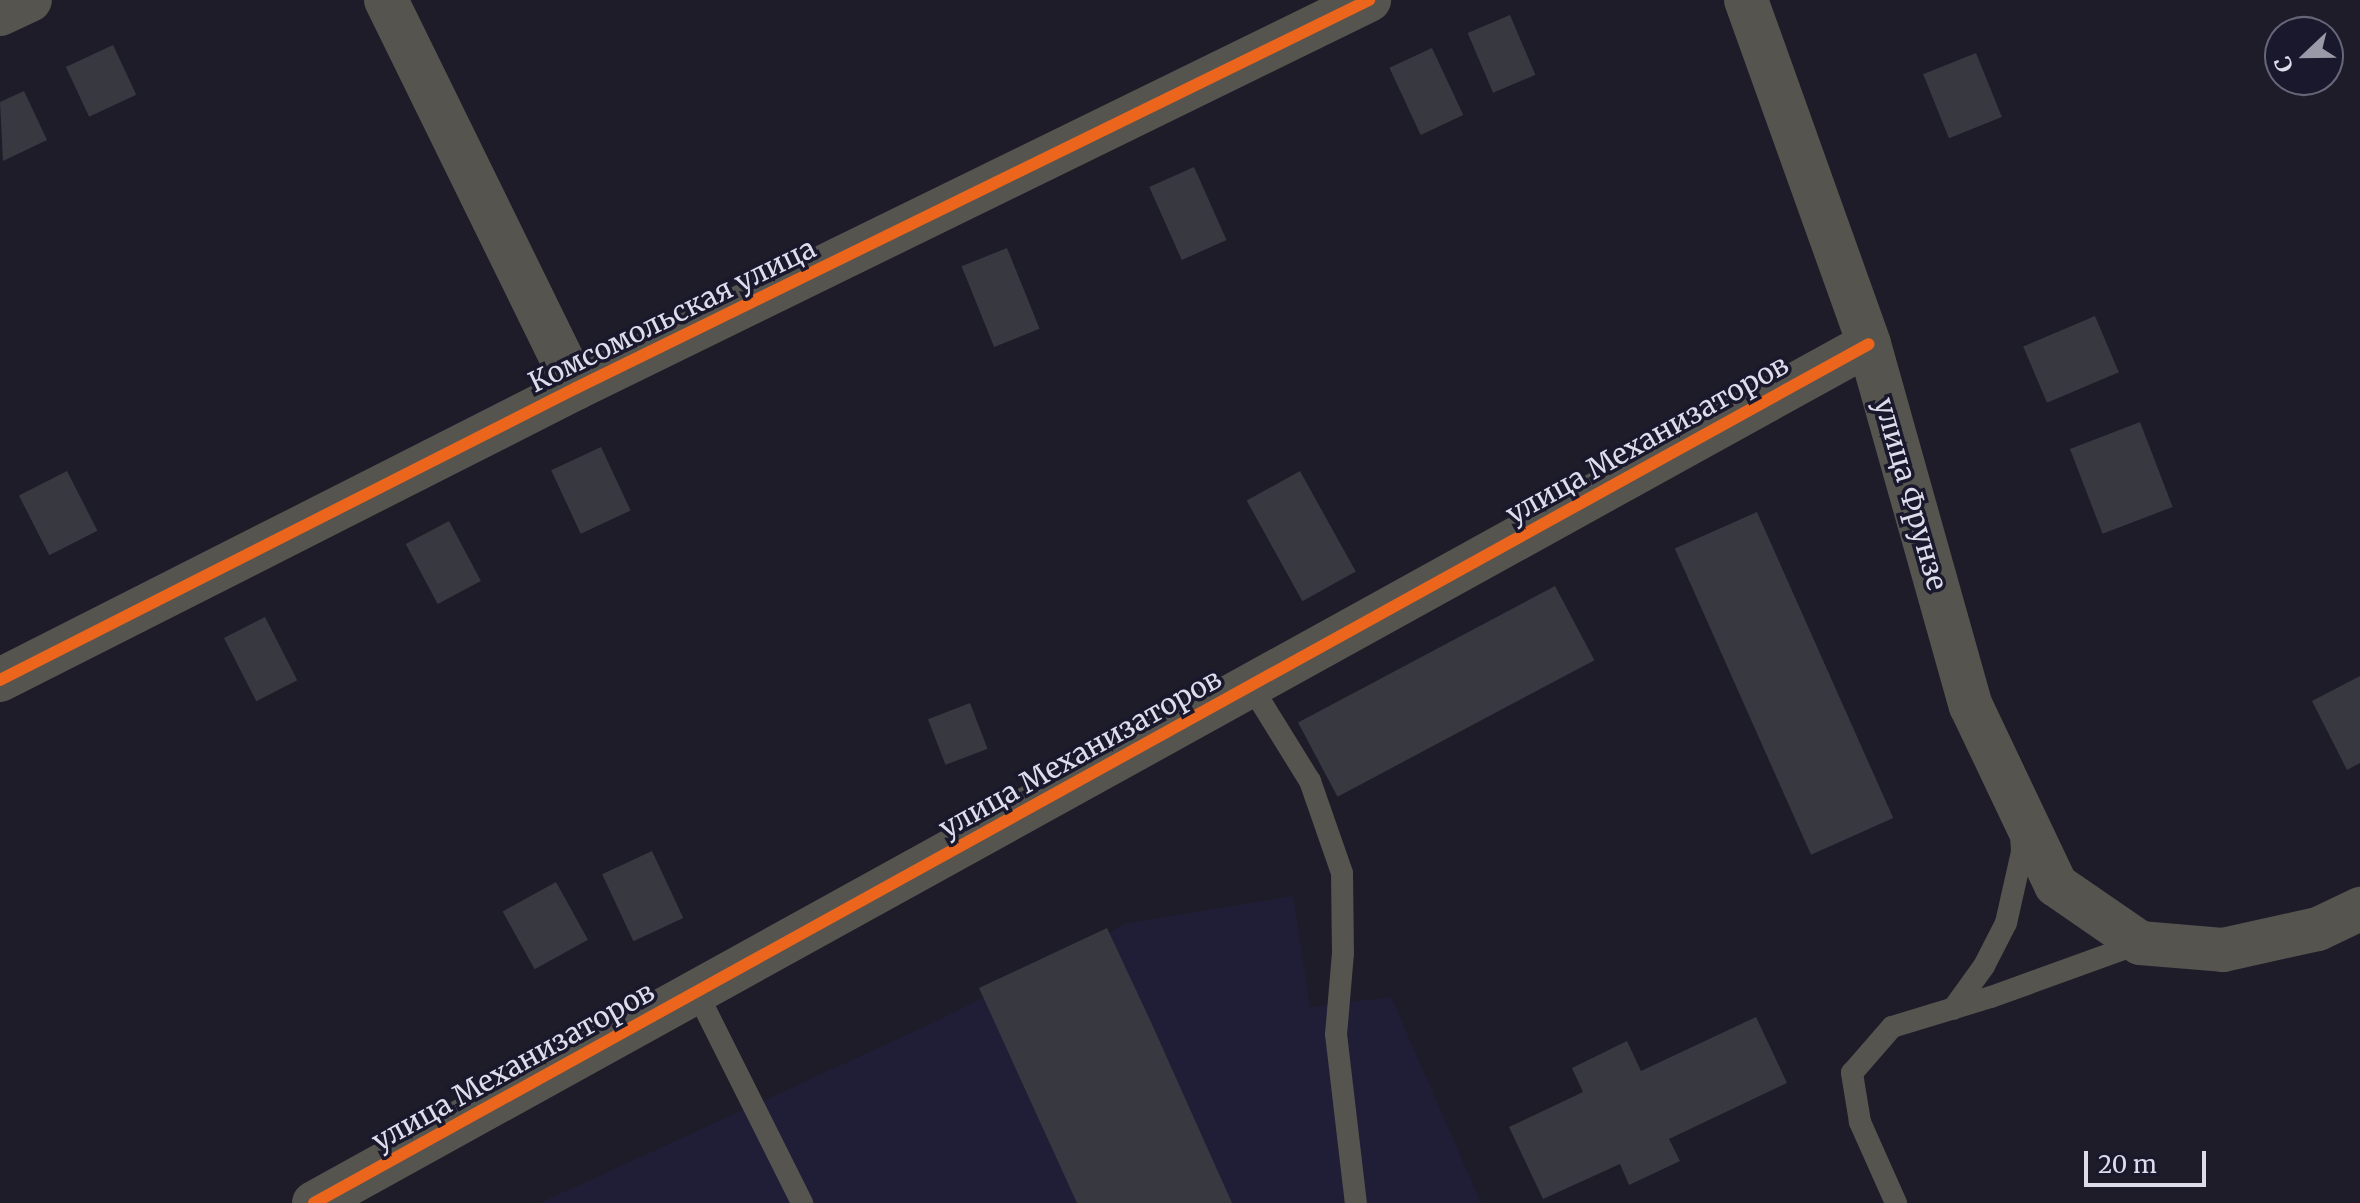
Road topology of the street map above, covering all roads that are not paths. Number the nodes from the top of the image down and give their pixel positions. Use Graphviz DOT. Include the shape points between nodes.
graph roads {
  1 [pos="30,0"];
  2 [pos="386,0"];
  3 [pos="1369,0"];
  4 [pos="1746,0"];
  5 [pos="0,14"];
  6 [pos="1869,344"];
  7 [pos="576,388"];
  8 [pos="0,680"];
  9 [pos="1251,686"];
  10 [pos="2020,809"];
  11 [pos="2360,909"];
  12 [pos="2140,943"];
  13 [pos="697,993"];
  14 [pos="1953,1009"];
  15 [pos="314,1203"];
  16 [pos="802,1203"];
  17 [pos="1356,1203"];
  18 [pos="1896,1203"];
  1 -- 5 [label="street"];
  2 -- 7 [label="street"];
  3 -- 7 [label="street, Комсомольская улица"];
  4 -- 6 [label="street, улица Фрунзе"];
  6 -- 9 [label="street, улица Механизаторов"];
  6 -- 10 [label="street, улица Фрунзе" via="1971,706"];
  7 -- 8 [label="street, Комсомольская улица"];
  9 -- 13 [label="street, улица Механизаторов"];
  9 -- 17 [label="lane" via="1310,781 1342,873 1336,1034"];
  10 -- 12 [label="street, улица Фрунзе" via="2056,885"];
  10 -- 14 [label="lane" via="2022,852 2006,923"];
  11 -- 12 [label="street" via="2318,929 2223,950"];
  12 -- 14 [label="lane"];
  13 -- 15 [label="street, улица Механизаторов"];
  13 -- 16 [label="lane"];
  14 -- 18 [label="lane" via="1892,1027 1852,1073 1860,1122"];
}
